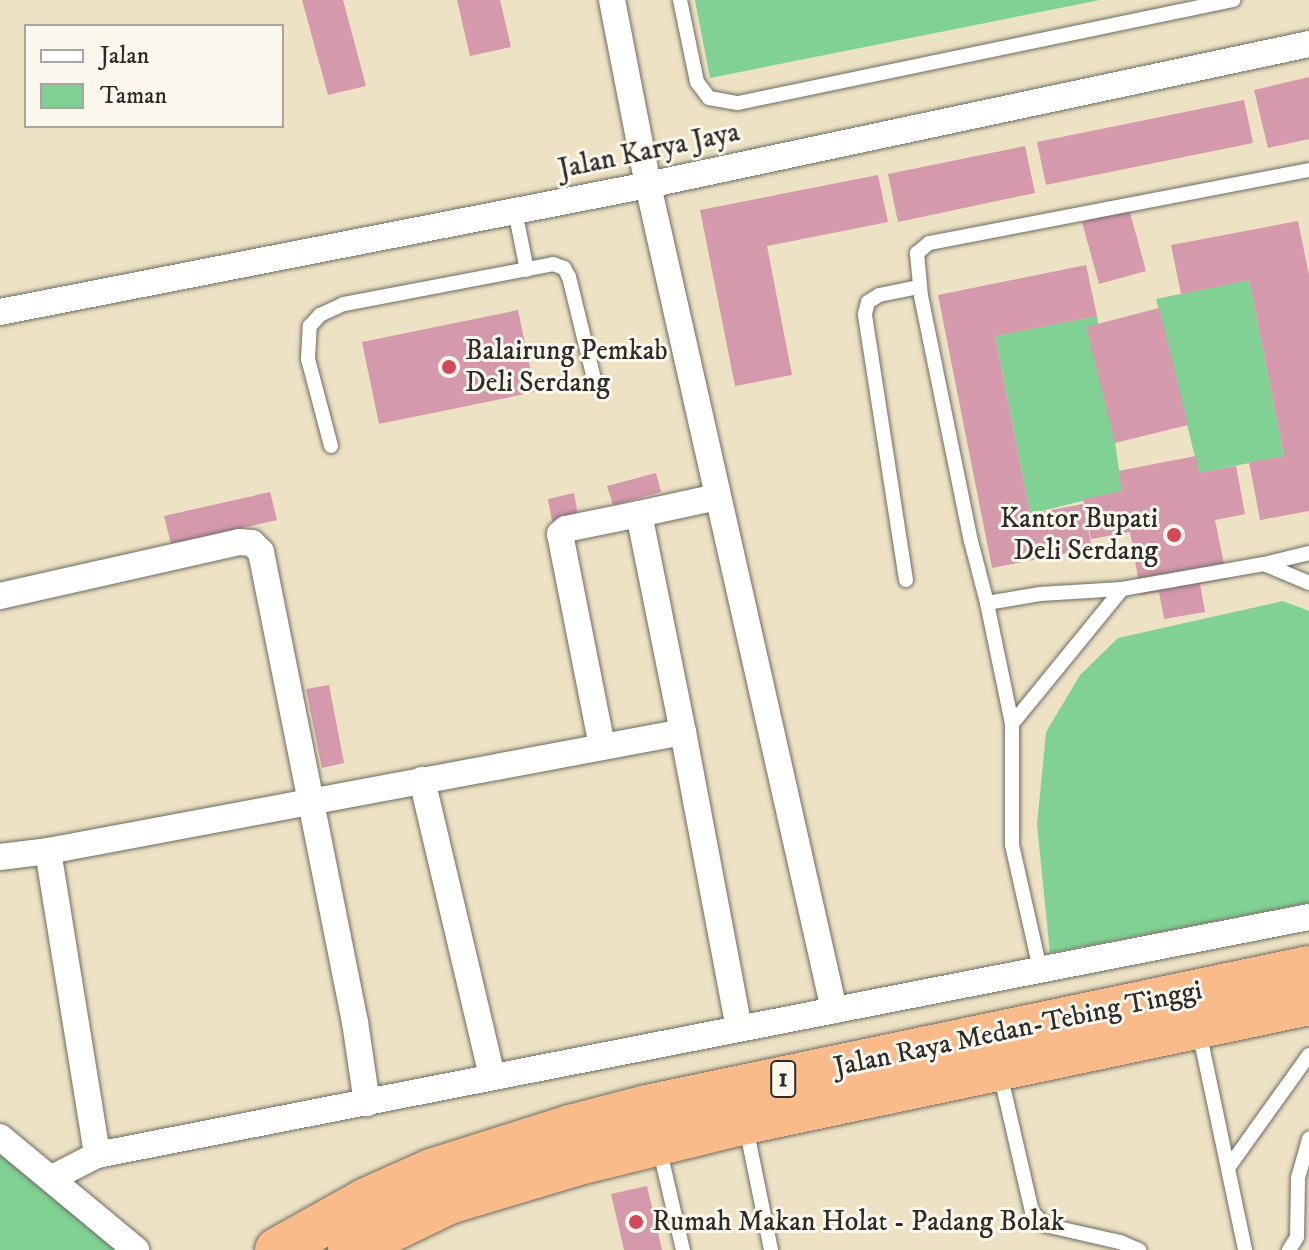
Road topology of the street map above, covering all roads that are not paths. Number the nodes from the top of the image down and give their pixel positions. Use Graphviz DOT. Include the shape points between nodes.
graph roads {
  1 [pos="612,0"];
  2 [pos="680,0"];
  3 [pos="1233,0"];
  4 [pos="1309,44"];
  5 [pos="1309,170"];
  6 [pos="648,185"];
  7 [pos="515,211"];
  8 [pos="527,270"];
  9 [pos="919,287"];
  10 [pos="0,312"];
  11 [pos="595,383"];
  12 [pos="331,446"];
  13 [pos="717,497"];
  14 [pos="639,514"];
  15 [pos="1309,553"];
  16 [pos="1264,564"];
  17 [pos="906,580"];
  18 [pos="1309,583"];
  19 [pos="1122,589"];
  20 [pos="0,596"];
  21 [pos="987,603"];
  22 [pos="1012,724"];
  23 [pos="683,732"];
  24 [pos="602,747"];
  25 [pos="422,780"];
  26 [pos="312,802"];
  27 [pos="48,851"];
  28 [pos="0,857"];
  29 [pos="1309,917"];
  30 [pos="1309,968"];
  31 [pos="1040,969"];
  32 [pos="1309,1003"];
  33 [pos="834,1010"];
  34 [pos="1198,1026"];
  35 [pos="739,1029"];
  36 [pos="1309,1055"];
  37 [pos="999,1069"];
  38 [pos="492,1077"];
  39 [pos="367,1103"];
  40 [pos="746,1122"];
  41 [pos="0,1137"];
  42 [pos="1309,1139"];
  43 [pos="657,1143"];
  44 [pos="97,1155"];
  45 [pos="1228,1168"];
  46 [pos="52,1178"];
  47 [pos="394,1239"];
  48 [pos="136,1250"];
  49 [pos="277,1250"];
  50 [pos="350,1250"];
  51 [pos="683,1250"];
  52 [pos="771,1250"];
  53 [pos="1139,1250"];
  54 [pos="1245,1250"];
  55 [pos="1289,1250"];
  1 -- 6 [label="street"];
  2 -- 3 [label="lane" via="697,82 709,98 738,103"];
  4 -- 6 [label="street, Jalan Karya Jaya"];
  5 -- 9 [label="lane" via="929,243 917,253"];
  6 -- 7 [label="street, Jalan Karya Jaya"];
  6 -- 13 [label="street"];
  7 -- 8 [label="lane"];
  7 -- 10 [label="street, Jalan Karya Jaya"];
  8 -- 11 [label="lane" via="553,264 564,268"];
  8 -- 12 [label="lane" via="344,304 320,315 310,326 308,359"];
  9 -- 17 [label="lane" via="879,295 868,302 865,314"];
  9 -- 21 [label="lane"];
  13 -- 14 [label="street"];
  13 -- 33 [label="street"];
  14 -- 23 [label="street"];
  14 -- 24 [label="street" via="560,534"];
  15 -- 16 [label="lane"];
  16 -- 18 [label="lane"];
  16 -- 19 [label="lane"];
  19 -- 21 [label="lane"];
  19 -- 22 [label="lane"];
  20 -- 26 [label="street" via="252,543 261,552"];
  21 -- 22 [label="lane"];
  22 -- 31 [label="lane" via="1012,845"];
  23 -- 24 [label="street"];
  23 -- 35 [label="street"];
  24 -- 25 [label="street"];
  25 -- 26 [label="street"];
  25 -- 38 [label="street"];
  26 -- 27 [label="street"];
  26 -- 39 [label="street"];
  27 -- 28 [label="street"];
  27 -- 44 [label="street"];
  29 -- 31 [label="street"];
  30 -- 49 [label="highway, Jalan Raya Medan-Tebing Tinggi / 1" via="570,1127 431,1171"];
  31 -- 33 [label="street"];
  32 -- 34 [label="highway, Jalan Raya Medan-Tebing Tinggi / 1"];
  33 -- 35 [label="street"];
  34 -- 37 [label="highway, Jalan Raya Medan-Tebing Tinggi / 1"];
  34 -- 45 [label="lane"];
  35 -- 38 [label="street"];
  36 -- 45 [label="lane"];
  37 -- 40 [label="highway, Jalan Raya Medan-Tebing Tinggi / 1"];
  37 -- 53 [label="lane" via="1032,1212 1045,1225"];
  38 -- 39 [label="street"];
  39 -- 44 [label="street"];
  40 -- 43 [label="highway, Jalan Raya Medan-Tebing Tinggi / 1"];
  40 -- 52 [label="lane"];
  41 -- 46 [label="street"];
  42 -- 55 [label="lane" via="1298,1178 1297,1237"];
  43 -- 47 [label="highway, Jalan Raya Medan-Tebing Tinggi / 1" via="449,1202"];
  43 -- 51 [label="lane"];
  44 -- 46 [label="street"];
  45 -- 54 [label="lane"];
  46 -- 48 [label="street"];
  47 -- 50 [label="highway, Jalan Raya Medan-Tebing Tinggi / 1"];
}
